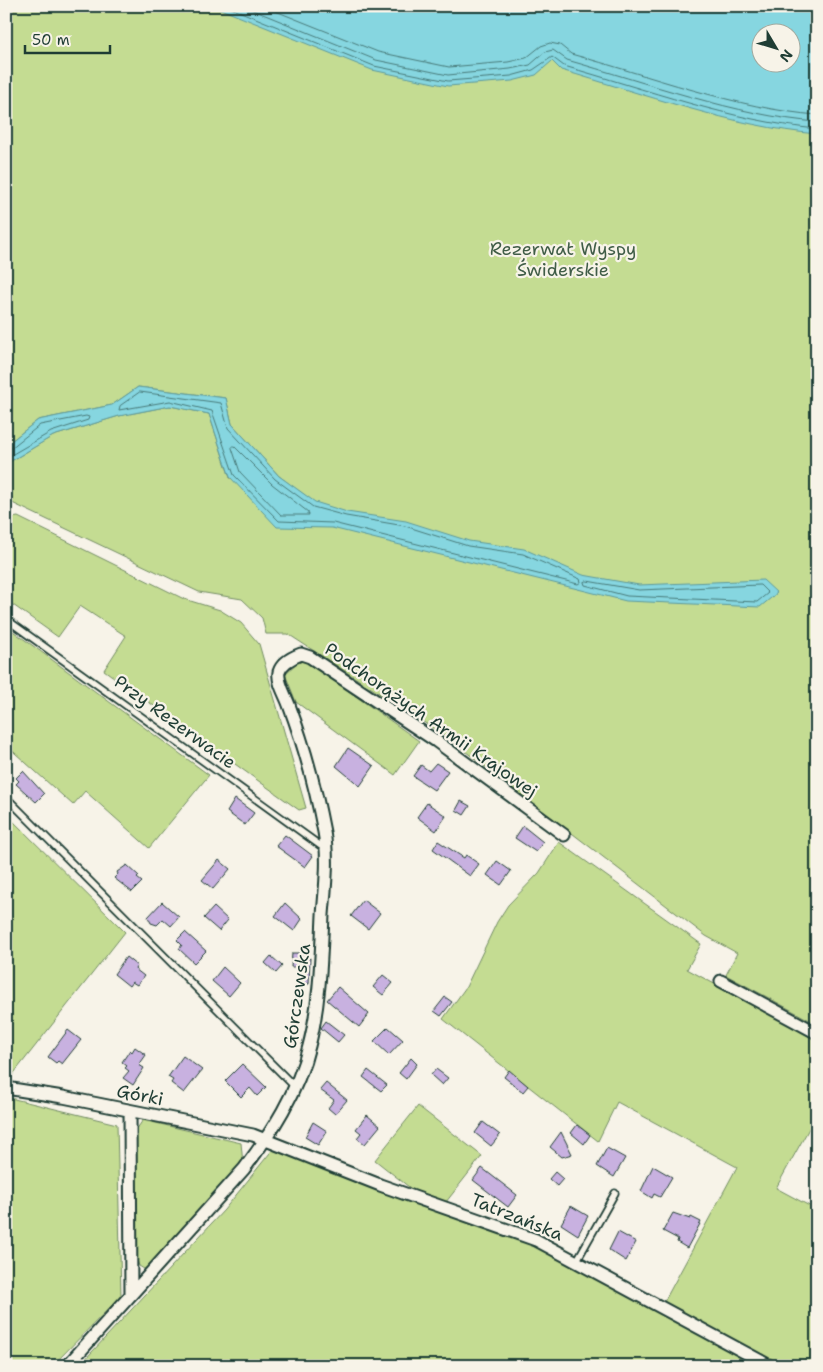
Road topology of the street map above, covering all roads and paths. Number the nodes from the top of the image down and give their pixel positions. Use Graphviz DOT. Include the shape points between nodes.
graph roads {
  1 [pos="6,619"];
  2 [pos="279,672"];
  3 [pos="6,797"];
  4 [pos="564,835"];
  5 [pos="325,849"];
  6 [pos="721,981"];
  7 [pos="817,1033"];
  8 [pos="295,1087"];
  9 [pos="6,1088"];
  10 [pos="130,1111"];
  11 [pos="266,1140"];
  12 [pos="615,1192"];
  13 [pos="576,1262"];
  14 [pos="131,1295"];
  15 [pos="67,1366"];
  16 [pos="770,1366"];
  1 -- 5 [label="lane, Przy Rezerwacie"];
  2 -- 4 [label="street, Podchorążych Armii Krajowej" via="292,657 302,654 310,657 436,741"];
  2 -- 5 [label="street, Górczewska" via="322,824"];
  3 -- 8 [label="lane"];
  5 -- 8 [label="street, Górczewska" via="322,960 316,1008 309,1046"];
  6 -- 7 [label="street"];
  8 -- 11 [label="street, Górczewska"];
  9 -- 10 [label="street, Górki"];
  10 -- 11 [label="street, Górki"];
  10 -- 14 [label="street"];
  11 -- 13 [label="street, Tatrzańska" via="380,1185 536,1240"];
  11 -- 14 [label="street, Górczewska" via="208,1212"];
  12 -- 13 [label="lane"];
  13 -- 16 [label="street, Tatrzańska"];
  14 -- 15 [label="street, Górczewska"];
}
